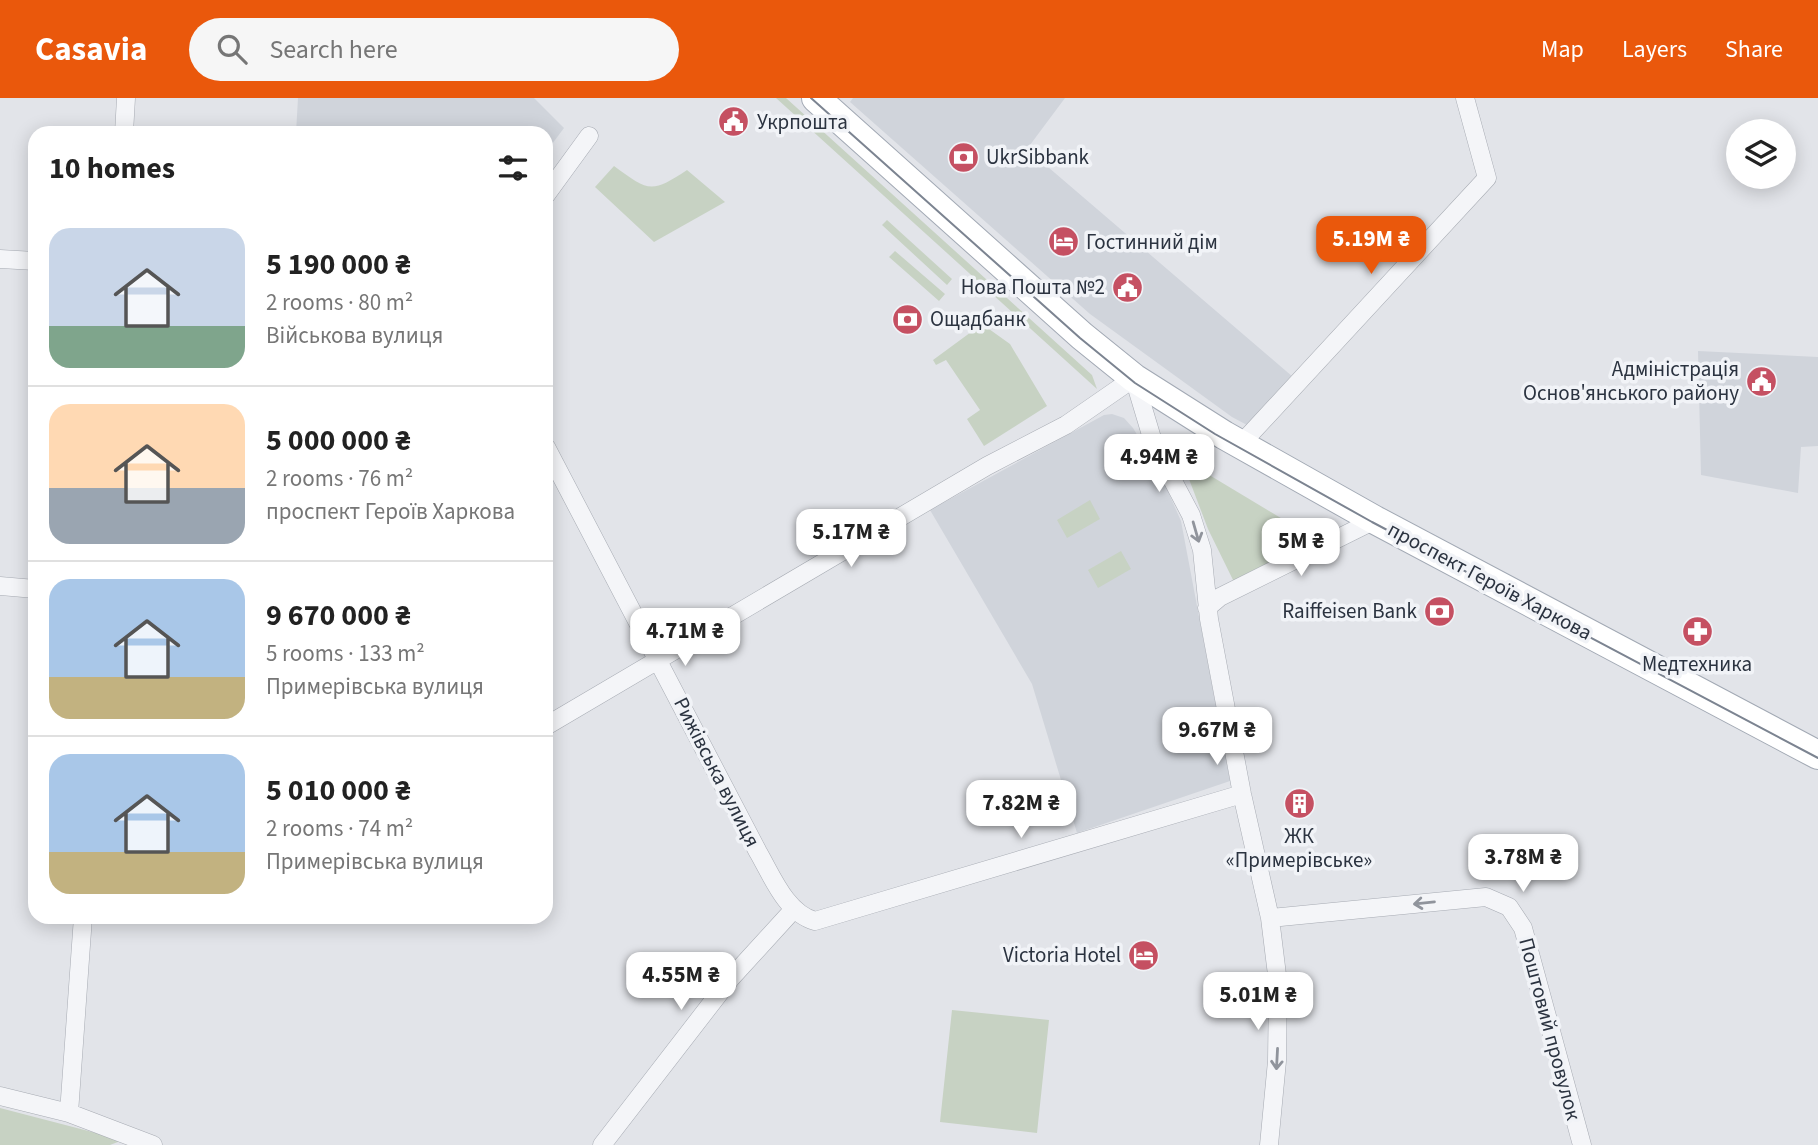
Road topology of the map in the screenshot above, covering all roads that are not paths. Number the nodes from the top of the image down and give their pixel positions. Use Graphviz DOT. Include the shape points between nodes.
graph roads {
  1 [pos="126,98"];
  2 [pos="816,98"];
  3 [pos="1465,98"];
  4 [pos="124,126"];
  5 [pos="589,136"];
  6 [pos="553,185"];
  7 [pos="0,259"];
  8 [pos="28,261"];
  9 [pos="1134,378"];
  10 [pos="1241,444"];
  11 [pos="553,460"];
  12 [pos="1376,520"];
  13 [pos="0,586"];
  14 [pos="28,588"];
  15 [pos="1208,608"];
  16 [pos="660,660"];
  17 [pos="553,722"];
  18 [pos="1818,755"];
  19 [pos="1242,794"];
  20 [pos="794,909"];
  21 [pos="1270,918"];
  22 [pos="82,924"];
  23 [pos="0,1096"];
  24 [pos="69,1113"];
  25 [pos="153,1145"];
  26 [pos="602,1145"];
  27 [pos="1269,1145"];
  28 [pos="1583,1145"];
  1 -- 4 [label="street"];
  2 -- 9 [label="main road, проспект Героїв Харкова"];
  3 -- 10 [label="street" via="1487,178"];
  5 -- 6 [label="street"];
  7 -- 8 [label="street"];
  9 -- 10 [label="main road, проспект Героїв Харкова"];
  9 -- 15 [label="street, one-way" via="1154,445 1191,515 1202,550"];
  9 -- 16 [label="street" via="1066,425 987,466"];
  10 -- 12 [label="main road, проспект Героїв Харкова"];
  11 -- 16 [label="street, Рижівська вулиця"];
  12 -- 15 [label="street" via="1220,597"];
  12 -- 18 [label="main road, проспект Героїв Харкова"];
  13 -- 14 [label="street"];
  15 -- 19 [label="street"];
  16 -- 17 [label="street"];
  16 -- 20 [label="street, Рижівська вулиця" via="758,852"];
  19 -- 20 [label="street" via="815,921 802,918"];
  19 -- 21 [label="street"];
  20 -- 26 [label="street" via="732,978"];
  21 -- 27 [label="street, one-way" via="1278,983"];
  28 -- 21 [label="street, Поштовий провулок, one-way" via="1522,928 1509,907 1486,897"];
  22 -- 24 [label="street"];
  23 -- 24 [label="street"];
  24 -- 25 [label="street"];
}
